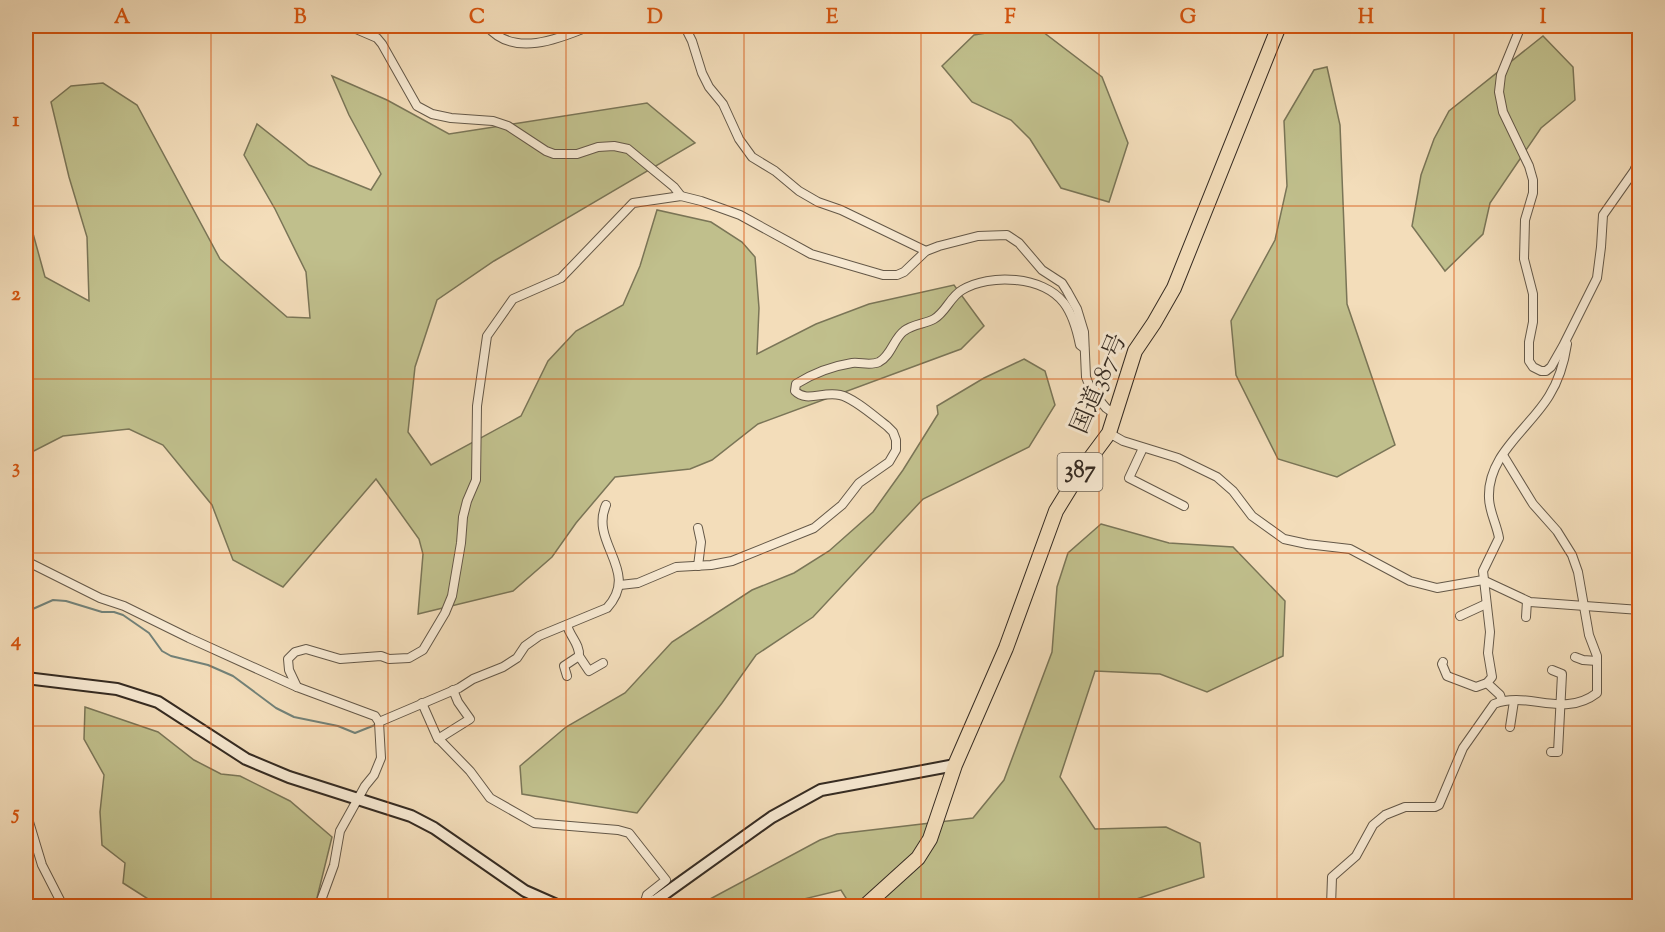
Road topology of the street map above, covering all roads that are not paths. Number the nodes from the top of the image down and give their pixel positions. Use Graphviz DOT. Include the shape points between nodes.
graph roads {
  1 [pos="58,26"];
  2 [pos="349,26"];
  3 [pos="487,26"];
  4 [pos="590,26"];
  5 [pos="682,26"];
  6 [pos="1279,26"];
  7 [pos="1521,26"];
  8 [pos="26,28"];
  9 [pos="1640,157"];
  10 [pos="681,196"];
  11 [pos="927,251"];
  12 [pos="1580,309"];
  13 [pos="1084,348"];
  14 [pos="1116,415"];
  15 [pos="1109,433"];
  16 [pos="1143,448"];
  17 [pos="1503,455"];
  18 [pos="606,505"];
  19 [pos="1184,506"];
  20 [pos="698,528"];
  21 [pos="26,561"];
  22 [pos="698,566"];
  23 [pos="1483,580"];
  24 [pos="620,585"];
  25 [pos="1527,601"];
  26 [pos="1486,604"];
  27 [pos="1584,606"];
  28 [pos="1640,610"];
  29 [pos="1460,616"];
  30 [pos="1526,617"];
  31 [pos="567,625"];
  32 [pos="579,656"];
  33 [pos="1575,657"];
  34 [pos="1597,661"];
  35 [pos="1443,662"];
  36 [pos="603,663"];
  37 [pos="1552,670"];
  38 [pos="567,676"];
  39 [pos="26,678"];
  40 [pos="1487,683"];
  41 [pos="297,687"];
  42 [pos="453,690"];
  43 [pos="1502,700"];
  44 [pos="1514,700"];
  45 [pos="422,703"];
  46 [pos="1561,704"];
  47 [pos="379,722"];
  48 [pos="1510,727"];
  49 [pos="438,739"];
  50 [pos="1551,752"];
  51 [pos="955,765"];
  52 [pos="358,798"];
  53 [pos="26,812"];
  54 [pos="63,906"];
  55 [pos="319,906"];
  56 [pos="559,906"];
  57 [pos="642,906"];
  58 [pos="865,906"];
  59 [pos="1331,906"];
  1 -- 8 [label="street"];
  2 -- 10 [label="street" via="382,44 417,106 432,114 493,121 554,154 577,154 598,147 628,149"];
  3 -- 4 [label="street" via="500,38 546,43"];
  5 -- 11 [label="street" via="709,87 723,104 752,157 818,202"];
  6 -- 14 [label="highway, 国道387号 / 387" via="1174,288 1130,362"];
  7 -- 12 [label="street" via="1501,75 1499,92 1503,112 1533,180 1525,220 1524,259 1533,294 1529,360 1533,367 1541,371 1551,367"];
  9 -- 12 [label="street" via="1603,215 1597,278"];
  10 -- 11 [label="street" via="740,215 811,254 883,275 904,272"];
  10 -- 41 [label="street" via="633,203 561,279 513,299 487,336 477,406 476,480 463,517 452,596 423,650 409,658 340,660 306,649 295,652 288,659"];
  11 -- 13 [label="street" via="978,236 1007,236 1019,243 1067,291 1084,332"];
  12 -- 17 [label="street" via="1568,336 1563,370 1548,398"];
  13 -- 14 [label="street" via="1091,390"];
  13 -- 22 [label="street" via="1070,312 1047,289 1017,280 992,279 960,291 932,320 902,332 882,361 853,363 796,384 795,391 807,398 828,392 844,396 893,432 896,450 889,462 859,483 814,528 732,561"];
  14 -- 15 [label="highway, 国道387号 / 387"];
  15 -- 16 [label="street"];
  15 -- 51 [label="highway, 国道387号 / 387" via="1056,511 1006,648"];
  16 -- 19 [label="street" via="1130,478"];
  16 -- 23 [label="street" via="1178,458 1217,477 1252,516 1284,539 1350,549 1425,586 1437,588"];
  17 -- 23 [label="street" via="1491,478 1489,498 1499,538 1483,571"];
  17 -- 27 [label="street" via="1533,504 1572,555"];
  18 -- 24 [label="street" via="602,517 604,534"];
  20 -- 22 [label="street"];
  21 -- 41 [label="street"];
  22 -- 24 [label="street" via="676,567 638,583"];
  23 -- 25 [label="street"];
  23 -- 26 [label="street"];
  24 -- 31 [label="street" via="607,608"];
  25 -- 27 [label="street"];
  25 -- 30 [label="street"];
  26 -- 29 [label="street"];
  26 -- 40 [label="street" via="1492,677"];
  27 -- 28 [label="street"];
  27 -- 34 [label="street"];
  31 -- 32 [label="street" via="579,646"];
  31 -- 42 [label="street" via="539,636 503,668"];
  32 -- 36 [label="street" via="589,671"];
  32 -- 38 [label="street" via="564,666"];
  33 -- 34 [label="street"];
  34 -- 46 [label="street" via="1597,693 1575,705"];
  35 -- 40 [label="street" via="1447,676 1476,687"];
  37 -- 46 [label="street" via="1562,674"];
  39 -- 52 [label="street" via="140,695 176,711 246,759 288,777"];
  40 -- 43 [label="street"];
  41 -- 47 [label="street" via="375,716"];
  42 -- 45 [label="street"];
  42 -- 49 [label="street" via="470,719"];
  43 -- 44 [label="street"];
  43 -- 59 [label="street" via="1494,704 1463,748 1439,805 1405,807 1384,815 1373,825 1356,856 1332,877"];
  44 -- 46 [label="street"];
  44 -- 48 [label="street"];
  45 -- 47 [label="street"];
  45 -- 49 [label="street"];
  46 -- 50 [label="street" via="1558,752"];
  47 -- 52 [label="street" via="381,758"];
  49 -- 57 [label="street" via="490,798 534,823 629,833 666,880 647,895"];
  51 -- 57 [label="street" via="821,790 772,817 695,874"];
  51 -- 58 [label="highway, 国道387号 / 387" via="924,849"];
  52 -- 55 [label="street" via="340,831 334,865"];
  52 -- 56 [label="street" via="434,828 525,891"];
  53 -- 54 [label="street" via="42,865"];
}
